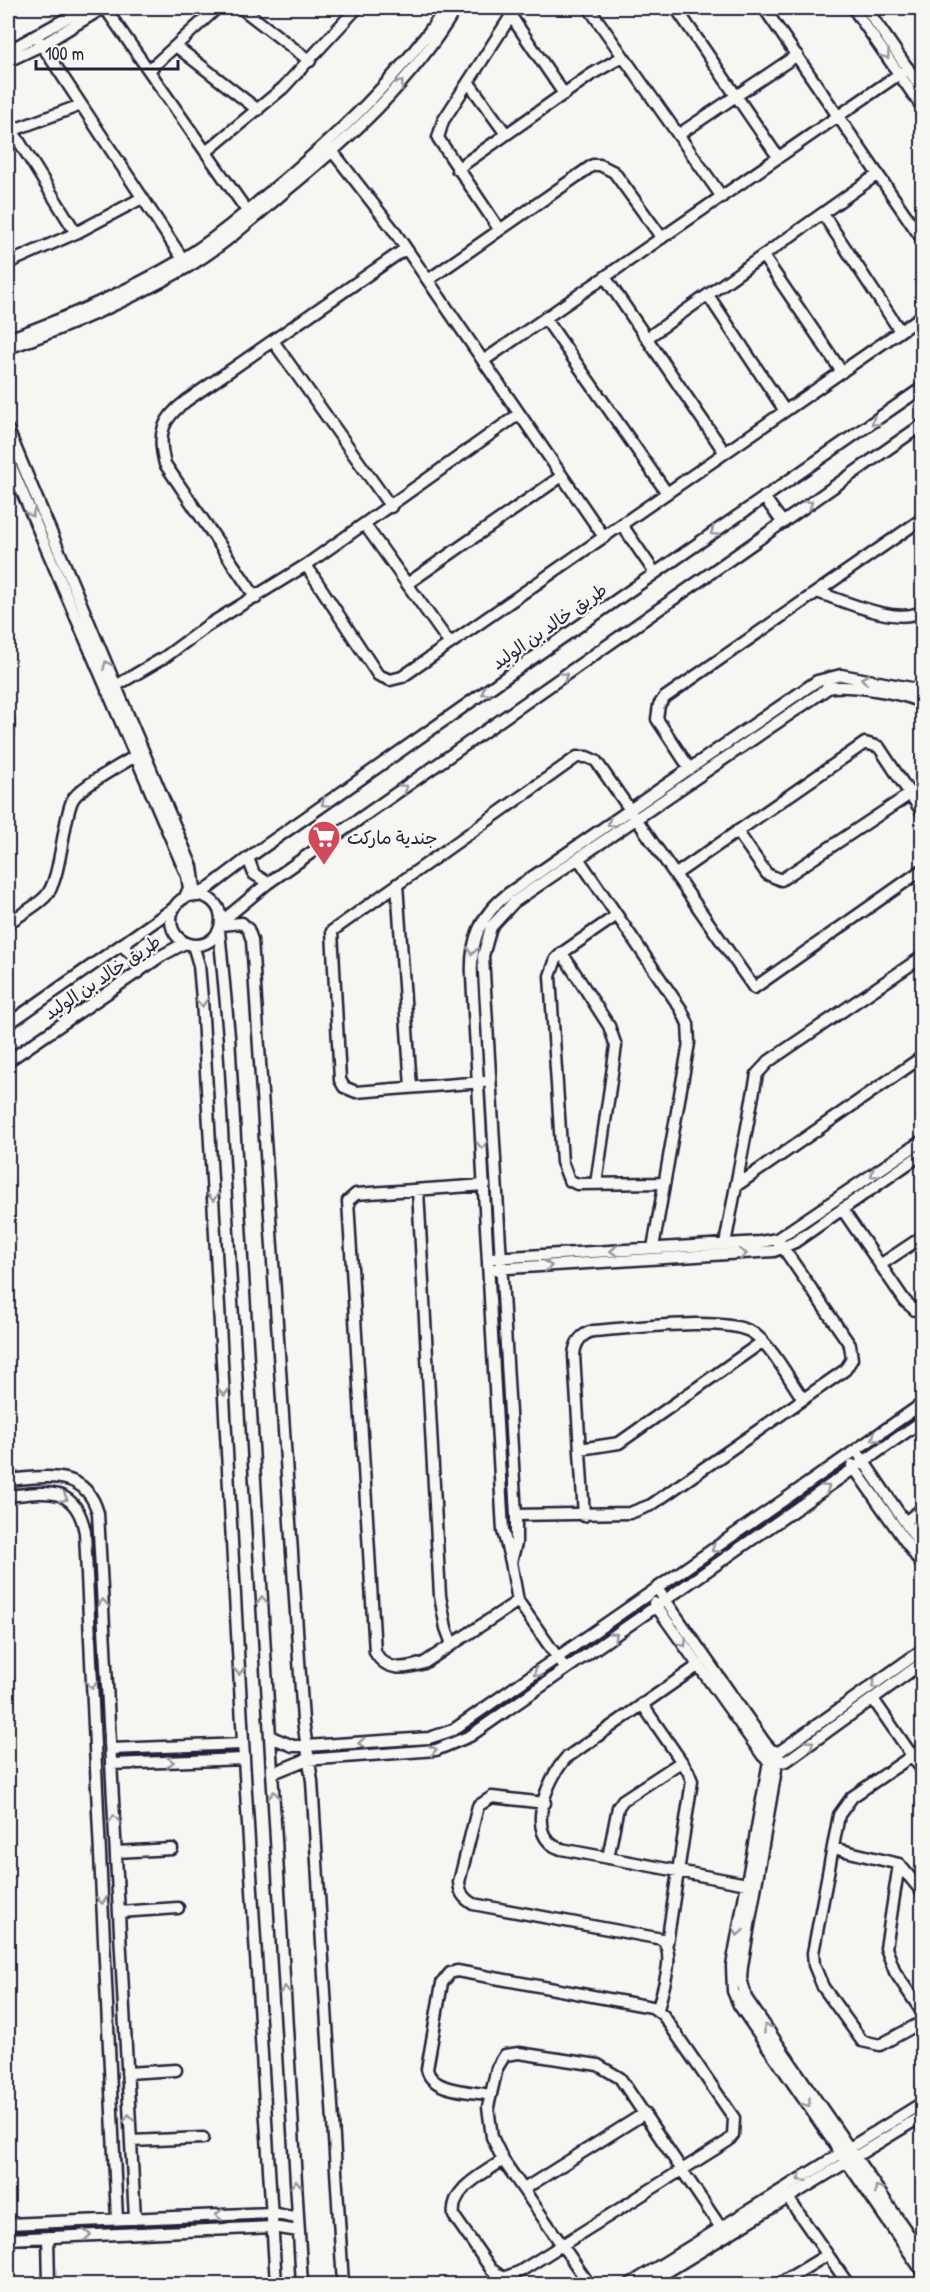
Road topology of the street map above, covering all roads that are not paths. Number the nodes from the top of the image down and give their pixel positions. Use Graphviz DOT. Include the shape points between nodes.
graph roads {
  1 [pos="85,8"];
  2 [pos="104,8"];
  3 [pos="216,8"];
  4 [pos="241,8"];
  5 [pos="356,8"];
  6 [pos="446,8"];
  7 [pos="456,8"];
  8 [pos="589,8"];
  9 [pos="676,8"];
  10 [pos="764,8"];
  11 [pos="860,9"];
  12 [pos="513,12"];
  13 [pos="39,40"];
  14 [pos="177,47"];
  15 [pos="8,51"];
  16 [pos="797,56"];
  17 [pos="621,57"];
  18 [pos="8,61"];
  19 [pos="310,61"];
  20 [pos="149,70"];
  21 [pos="904,71"];
  22 [pos="469,83"];
  23 [pos="922,89"];
  24 [pos="564,94"];
  25 [pos="736,96"];
  26 [pos="81,105"];
  27 [pos="922,107"];
  28 [pos="258,110"];
  29 [pos="838,116"];
  30 [pos="10,131"];
  31 [pos="506,134"];
  32 [pos="678,135"];
  33 [pos="330,148"];
  34 [pos="206,152"];
  35 [pos="778,158"];
  36 [pos="457,170"];
  37 [pos="878,174"];
  38 [pos="722,197"];
  39 [pos="142,198"];
  40 [pos="247,212"];
  41 [pos="823,213"];
  42 [pos="500,230"];
  43 [pos="76,233"];
  44 [pos="662,237"];
  45 [pos="922,239"];
  46 [pos="405,249"];
  47 [pos="763,256"];
  48 [pos="9,260"];
  49 [pos="185,263"];
  50 [pos="605,276"];
  51 [pos="428,280"];
  52 [pos="708,295"];
  53 [pos="922,316"];
  54 [pos="545,318"];
  55 [pos="900,332"];
  56 [pos="647,338"];
  57 [pos="8,339"];
  58 [pos="273,341"];
  59 [pos="8,348"];
  60 [pos="483,361"];
  61 [pos="842,372"];
  62 [pos="922,388"];
  63 [pos="785,411"];
  64 [pos="519,414"];
  65 [pos="922,425"];
  66 [pos="8,430"];
  67 [pos="725,453"];
  68 [pos="8,459"];
  69 [pos="562,476"];
  70 [pos="17,478"];
  71 [pos="667,493"];
  72 [pos="764,497"];
  73 [pos="391,507"];
  74 [pos="922,519"];
  75 [pos="783,523"];
  76 [pos="365,525"];
  77 [pos="622,525"];
  78 [pos="604,537"];
  79 [pos="306,565"];
  80 [pos="655,573"];
  81 [pos="407,584"];
  82 [pos="817,592"];
  83 [pos="256,598"];
  84 [pos="922,611"];
  85 [pos="450,644"];
  86 [pos="112,688"];
  87 [pos="921,698"];
  88 [pos="8,718"];
  89 [pos="8,735"];
  90 [pos="135,756"];
  91 [pos="690,769"];
  92 [pos="674,786"];
  93 [pos="910,794"];
  94 [pos="922,812"];
  95 [pos="634,814"];
  96 [pos="737,831"];
  97 [pos="248,858"];
  98 [pos="578,858"];
  99 [pos="922,870"];
  100 [pos="676,874"];
  101 [pos="268,883"];
  102 [pos="397,884"];
  103 [pos="193,896"];
  104 [pos="174,908"];
  105 [pos="617,915"];
  106 [pos="8,923"];
  107 [pos="220,926"];
  108 [pos="189,944"];
  109 [pos="121,945"];
  110 [pos="562,953"];
  111 [pos="922,957"];
  112 [pos="138,972"];
  113 [pos="8,1024"];
  114 [pos="922,1057"];
  115 [pos="8,1061"];
  116 [pos="484,1082"];
  117 [pos="411,1087"];
  118 [pos="922,1141"];
  119 [pos="922,1154"];
  120 [pos="664,1183"];
  121 [pos="596,1184"];
  122 [pos="485,1185"];
  123 [pos="736,1186"];
  124 [pos="418,1190"];
  125 [pos="842,1209"];
  126 [pos="922,1237"];
  127 [pos="780,1243"];
  128 [pos="725,1244"];
  129 [pos="653,1248"];
  130 [pos="495,1264"];
  131 [pos="880,1265"];
  132 [pos="922,1312"];
  133 [pos="762,1341"];
  134 [pos="803,1400"];
  135 [pos="922,1404"];
  136 [pos="922,1421"];
  137 [pos="580,1449"];
  138 [pos="851,1454"];
  139 [pos="859,1465"];
  140 [pos="8,1480"];
  141 [pos="792,1495"];
  142 [pos="8,1496"];
  143 [pos="800,1506"];
  144 [pos="922,1509"];
  145 [pos="516,1515"];
  146 [pos="584,1516"];
  147 [pos="905,1528"];
  148 [pos="922,1547"];
  149 [pos="511,1562"];
  150 [pos="922,1565"];
  151 [pos="653,1592"];
  152 [pos="518,1601"];
  153 [pos="661,1603"];
  154 [pos="105,1637"];
  155 [pos="90,1638"];
  156 [pos="452,1644"];
  157 [pos="922,1650"];
  158 [pos="558,1659"];
  159 [pos="922,1663"];
  160 [pos="699,1665"];
  161 [pos="566,1669"];
  162 [pos="873,1698"];
  163 [pos="642,1704"];
  164 [pos="271,1737"];
  165 [pos="384,1742"];
  166 [pos="243,1744"];
  167 [pos="306,1746"];
  168 [pos="111,1749"];
  169 [pos="775,1751"];
  170 [pos="918,1753"];
  171 [pos="385,1755"];
  172 [pos="244,1759"];
  173 [pos="309,1760"];
  174 [pos="681,1762"];
  175 [pos="773,1763"];
  176 [pos="111,1764"];
  177 [pos="922,1770"];
  178 [pos="273,1773"];
  179 [pos="545,1803"];
  180 [pos="833,1848"];
  181 [pos="172,1849"];
  182 [pos="116,1852"];
  183 [pos="608,1857"];
  184 [pos="899,1864"];
  185 [pos="680,1871"];
  186 [pos="117,1877"];
  187 [pos="101,1878"];
  188 [pos="751,1885"];
  189 [pos="922,1892"];
  190 [pos="178,1908"];
  191 [pos="119,1911"];
  192 [pos="667,1943"];
  193 [pos="658,2010"];
  194 [pos="922,2012"];
  195 [pos="922,2022"];
  196 [pos="176,2070"];
  197 [pos="127,2073"];
  198 [pos="491,2094"];
  199 [pos="922,2103"];
  200 [pos="645,2113"];
  201 [pos="922,2116"];
  202 [pos="203,2138"];
  203 [pos="131,2141"];
  204 [pos="848,2155"];
  205 [pos="503,2160"];
  206 [pos="682,2170"];
  207 [pos="524,2189"];
  208 [pos="788,2198"];
  209 [pos="272,2213"];
  210 [pos="297,2218"];
  211 [pos="117,2219"];
  212 [pos="135,2219"];
  213 [pos="8,2224"];
  214 [pos="273,2227"];
  215 [pos="721,2228"];
  216 [pos="298,2231"];
  217 [pos="48,2237"];
  218 [pos="8,2239"];
  219 [pos="562,2245"];
  220 [pos="922,2254"];
  221 [pos="827,2255"];
  222 [pos="922,2271"];
  223 [pos="49,2284"];
  224 [pos="276,2284"];
  225 [pos="302,2284"];
  226 [pos="344,2284"];
  227 [pos="589,2284"];
  228 [pos="630,2284"];
  229 [pos="647,2284"];
  230 [pos="779,2284"];
  231 [pos="848,2284"];
  1 -- 13 [label="street"];
  2 -- 13 [label="street"];
  2 -- 20 [label="street"];
  3 -- 14 [label="street"];
  4 -- 19 [label="street"];
  5 -- 19 [label="street"];
  6 -- 33 [label="street" via="408,60"];
  33 -- 7 [label="street, one-way" via="404,80"];
  8 -- 17 [label="street"];
  9 -- 25 [label="street"];
  10 -- 16 [label="street"];
  11 -- 21 [label="street"];
  12 -- 22 [label="street"];
  12 -- 24 [label="street"];
  13 -- 15 [label="street"];
  13 -- 18 [label="street"];
  13 -- 26 [label="street"];
  14 -- 20 [label="street"];
  14 -- 28 [label="street"];
  16 -- 25 [label="street"];
  16 -- 29 [label="street"];
  17 -- 24 [label="street"];
  17 -- 32 [label="street"];
  19 -- 28 [label="street"];
  20 -- 34 [label="street"];
  21 -- 23 [label="street"];
  21 -- 27 [label="street"];
  21 -- 29 [label="street"];
  22 -- 31 [label="street"];
  22 -- 36 [label="street" via="443,121 438,138"];
  24 -- 31 [label="street"];
  25 -- 32 [label="street"];
  25 -- 35 [label="street"];
  26 -- 30 [label="street"];
  26 -- 39 [label="street"];
  28 -- 34 [label="street"];
  29 -- 35 [label="street"];
  29 -- 37 [label="street"];
  30 -- 43 [label="street"];
  31 -- 36 [label="street"];
  32 -- 38 [label="street"];
  33 -- 40 [label="street"];
  33 -- 46 [label="street"];
  33 -- 49 [label="street" via="254,219"];
  34 -- 40 [label="street"];
  35 -- 38 [label="street"];
  36 -- 42 [label="street"];
  37 -- 41 [label="street"];
  37 -- 45 [label="street"];
  38 -- 44 [label="street"];
  39 -- 43 [label="street"];
  39 -- 49 [label="street"];
  40 -- 49 [label="street"];
  41 -- 47 [label="street"];
  41 -- 55 [label="street"];
  42 -- 44 [label="street" via="585,168 600,165 614,172"];
  42 -- 51 [label="street"];
  43 -- 48 [label="street"];
  44 -- 50 [label="street"];
  46 -- 51 [label="street"];
  46 -- 58 [label="street"];
  47 -- 52 [label="street"];
  47 -- 61 [label="street"];
  49 -- 57 [label="street"];
  49 -- 59 [label="street" via="86,318"];
  50 -- 54 [label="street"];
  50 -- 56 [label="street"];
  51 -- 60 [label="street"];
  52 -- 56 [label="street"];
  52 -- 63 [label="street"];
  53 -- 55 [label="street"];
  54 -- 60 [label="street"];
  54 -- 71 [label="street"];
  55 -- 61 [label="street"];
  56 -- 67 [label="street"];
  58 -- 73 [label="street"];
  58 -- 83 [label="street" via="172,412 162,428 160,446 165,464"];
  60 -- 64 [label="street"];
  61 -- 63 [label="street"];
  62 -- 72 [label="street, طريق خالد بن الوليد, one-way"];
  63 -- 67 [label="street"];
  64 -- 69 [label="street"];
  64 -- 73 [label="street"];
  75 -- 65 [label="street, one-way"];
  66 -- 70 [label="street"];
  67 -- 71 [label="street"];
  68 -- 70 [label="street"];
  69 -- 78 [label="street"];
  69 -- 81 [label="street"];
  70 -- 86 [label="street"];
  71 -- 77 [label="street"];
  72 -- 75 [label="street"];
  72 -- 80 [label="street, طريق خالد بن الوليد, one-way"];
  73 -- 76 [label="street"];
  74 -- 82 [label="street"];
  101 -- 75 [label="street, one-way"];
  76 -- 79 [label="street"];
  76 -- 81 [label="street"];
  77 -- 78 [label="street"];
  77 -- 80 [label="street"];
  78 -- 85 [label="street"];
  79 -- 83 [label="street"];
  79 -- 85 [label="street" via="378,675 390,680 402,677"];
  80 -- 97 [label="street, طريق خالد بن الوليد, one-way"];
  81 -- 85 [label="street"];
  82 -- 84 [label="street" via="884,613 908,616"];
  82 -- 91 [label="street" via="664,698 657,719"];
  83 -- 86 [label="street"];
  86 -- 90 [label="street"];
  86 -- 103 [label="street" via="192,867"];
  87 -- 91 [label="street, one-way" via="841,675 824,677"];
  87 -- 92 [label="street" via="844,686 828,688"];
  88 -- 89 [label="street"];
  90 -- 103 [label="street"];
  90 -- 106 [label="street" via="72,800 52,886 45,898"];
  91 -- 92 [label="street"];
  92 -- 95 [label="street"];
  93 -- 94 [label="street"];
  93 -- 96 [label="street" via="781,880 767,874"];
  93 -- 96 [label="street" via="879,747 866,743"];
  95 -- 98 [label="street"];
  95 -- 100 [label="street"];
  95 -- 102 [label="street" via="596,761 587,756 577,757"];
  95 -- 116 [label="street, one-way" via="509,893 482,920 471,957"];
  96 -- 100 [label="street"];
  97 -- 101 [label="street" via="254,873"];
  97 -- 103 [label="street, طريق خالد بن الوليد"];
  98 -- 105 [label="street"];
  98 -- 116 [label="street" via="503,910 491,927 483,956"];
  99 -- 100 [label="street" via="754,987"];
  101 -- 107 [label="street"];
  102 -- 117 [label="street"];
  102 -- 117 [label="street" via="332,931 340,1080 344,1087 356,1092"];
  103 -- 104 [label="street"];
  103 -- 107 [label="street" via="213,901 221,914"];
  104 -- 108 [label="street" via="173,932"];
  104 -- 109 [label="street, طريق خالد بن الوليد"];
  105 -- 110 [label="street"];
  105 -- 120 [label="street" via="681,1009 690,1031"];
  107 -- 108 [label="street" via="209,942"];
  164 -- 107 [label="street, one-way"];
  107 -- 167 [label="street" via="242,923 252,940"];
  108 -- 112 [label="street, طريق خالد بن الوليد"];
  108 -- 166 [label="street, one-way" via="202,999"];
  109 -- 112 [label="street" via="134,956"];
  109 -- 113 [label="street, طريق خالد بن الوليد"];
  110 -- 121 [label="street" via="609,1026 616,1046"];
  110 -- 121 [label="street" via="550,975 562,1162 569,1179 577,1184"];
  111 -- 123 [label="street" via="763,1065 757,1074"];
  112 -- 115 [label="street, طريق خالد بن الوليد"];
  114 -- 123 [label="street"];
  116 -- 117 [label="street"];
  116 -- 122 [label="street, one-way"];
  116 -- 130 [label="street"];
  118 -- 127 [label="street, one-way"];
  119 -- 125 [label="street"];
  120 -- 121 [label="street"];
  120 -- 129 [label="street"];
  122 -- 124 [label="street"];
  122 -- 130 [label="street"];
  123 -- 128 [label="street"];
  124 -- 156 [label="street" via="440,1596"];
  124 -- 156 [label="street" via="356,1194 348,1201 374,1644 384,1664 406,1667 424,1663"];
  125 -- 127 [label="street"];
  125 -- 131 [label="street"];
  126 -- 131 [label="street"];
  127 -- 128 [label="street"];
  130 -- 127 [label="street, one-way" via="765,1252"];
  127 -- 134 [label="street" via="852,1352 845,1370"];
  128 -- 129 [label="street"];
  129 -- 130 [label="street, one-way"];
  130 -- 145 [label="street"];
  130 -- 149 [label="street" via="503,1531"];
  131 -- 132 [label="street" via="910,1308"];
  133 -- 134 [label="street"];
  133 -- 137 [label="street" via="625,1439"];
  133 -- 137 [label="street" via="742,1327 728,1324 593,1331 584,1335 574,1349"];
  134 -- 146 [label="street" via="651,1505 630,1513"];
  135 -- 138 [label="street, one-way"];
  136 -- 139 [label="street"];
  137 -- 146 [label="street"];
  138 -- 139 [label="street"];
  138 -- 141 [label="street"];
  143 -- 139 [label="street, one-way"];
  139 -- 147 [label="street"];
  154 -- 140 [label="street, one-way" via="99,1522 92,1497 71,1480 57,1477"];
  141 -- 143 [label="street"];
  141 -- 151 [label="street, one-way"];
  142 -- 155 [label="street, one-way" via="54,1493 76,1506 85,1532"];
  143 -- 153 [label="street"];
  144 -- 147 [label="street"];
  145 -- 146 [label="street"];
  145 -- 149 [label="street"];
  147 -- 148 [label="street"];
  147 -- 150 [label="street"];
  149 -- 152 [label="street"];
  151 -- 153 [label="street"];
  151 -- 158 [label="street"];
  152 -- 156 [label="street"];
  152 -- 158 [label="street"];
  153 -- 160 [label="street, one-way"];
  161 -- 153 [label="street, one-way"];
  153 -- 169 [label="street"];
  154 -- 155 [label="street"];
  154 -- 168 [label="street"];
  155 -- 187 [label="street, one-way"];
  157 -- 169 [label="street, one-way"];
  158 -- 161 [label="street"];
  158 -- 165 [label="street, one-way" via="453,1730 429,1738"];
  159 -- 162 [label="street"];
  160 -- 163 [label="street"];
  160 -- 175 [label="street"];
  171 -- 161 [label="street, one-way" via="418,1754 470,1736"];
  162 -- 170 [label="street"];
  175 -- 162 [label="street, one-way" via="788,1760"];
  163 -- 174 [label="street"];
  163 -- 179 [label="street" via="566,1758 553,1776"];
  164 -- 167 [label="street" via="293,1746"];
  164 -- 178 [label="street"];
  165 -- 167 [label="street, one-way"];
  165 -- 171 [label="street"];
  166 -- 168 [label="street"];
  166 -- 172 [label="street"];
  167 -- 173 [label="street"];
  168 -- 176 [label="street"];
  169 -- 175 [label="street"];
  170 -- 177 [label="street"];
  170 -- 180 [label="street" via="844,1805"];
  171 -- 173 [label="street"];
  176 -- 172 [label="street, one-way"];
  172 -- 209 [label="street"];
  173 -- 178 [label="street"];
  173 -- 226 [label="street"];
  174 -- 183 [label="street" via="623,1800"];
  174 -- 185 [label="street" via="688,1771 692,1792"];
  175 -- 188 [label="street"];
  182 -- 176 [label="street, one-way"];
  210 -- 178 [label="street, one-way"];
  179 -- 183 [label="street" via="540,1830 551,1846"];
  179 -- 192 [label="street" via="492,1797 478,1806 459,1882 465,1899 473,1904 657,1936"];
  180 -- 184 [label="street"];
  180 -- 195 [label="street" via="813,1953 817,1977 855,2033 871,2045 890,2042"];
  181 -- 182 [label="street"];
  182 -- 186 [label="street"];
  183 -- 185 [label="street"];
  184 -- 189 [label="street"];
  184 -- 194 [label="street" via="886,1948 895,1972"];
  185 -- 188 [label="street"];
  185 -- 192 [label="street"];
  186 -- 187 [label="street"];
  186 -- 191 [label="street"];
  187 -- 211 [label="street, one-way"];
  188 -- 204 [label="street" via="742,1989"];
  190 -- 191 [label="street"];
  191 -- 197 [label="street"];
  192 -- 193 [label="street" via="669,1954"];
  193 -- 198 [label="street" via="627,2000 463,1971 450,1973 442,1983 427,2069 429,2077 434,2083"];
  193 -- 206 [label="street" via="734,2118 733,2135 728,2141"];
  196 -- 197 [label="street"];
  203 -- 197 [label="street, one-way"];
  198 -- 200 [label="street" via="500,2060 512,2052 610,2070"];
  198 -- 205 [label="street" via="488,2122"];
  199 -- 204 [label="street"];
  200 -- 206 [label="street"];
  200 -- 207 [label="street"];
  201 -- 204 [label="street"];
  202 -- 203 [label="street"];
  203 -- 212 [label="street"];
  204 -- 208 [label="street"];
  204 -- 215 [label="street, one-way"];
  220 -- 204 [label="street, one-way"];
  204 -- 222 [label="street"];
  205 -- 207 [label="street"];
  205 -- 219 [label="street" via="461,2191 455,2199 454,2216 491,2269 503,2278"];
  206 -- 215 [label="street"];
  206 -- 219 [label="street"];
  207 -- 219 [label="street"];
  208 -- 221 [label="street"];
  208 -- 229 [label="street"];
  209 -- 210 [label="street"];
  209 -- 212 [label="street, one-way"];
  209 -- 214 [label="street"];
  210 -- 216 [label="street"];
  211 -- 212 [label="street"];
  211 -- 213 [label="street"];
  214 -- 216 [label="street"];
  217 -- 214 [label="street, one-way"];
  214 -- 224 [label="street"];
  215 -- 228 [label="street"];
  216 -- 225 [label="street"];
  217 -- 218 [label="street"];
  217 -- 223 [label="street"];
  219 -- 227 [label="street"];
  221 -- 230 [label="street"];
  221 -- 231 [label="street"];
}
